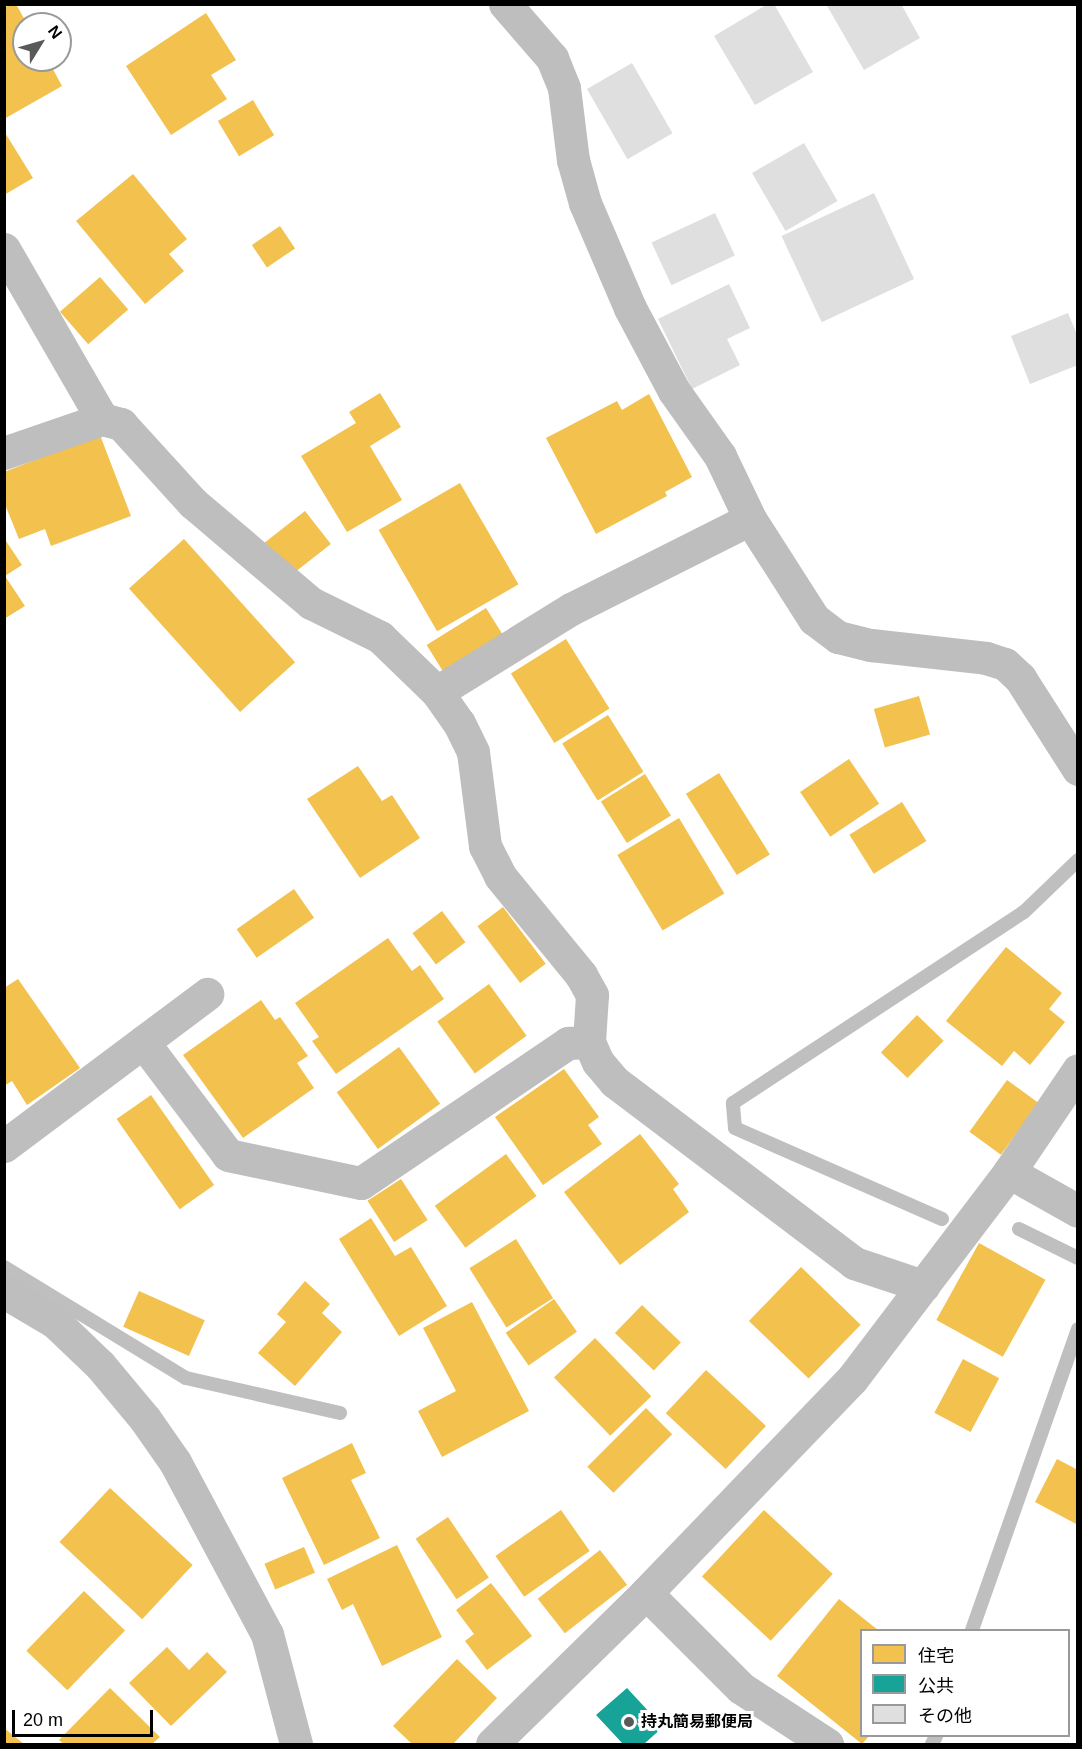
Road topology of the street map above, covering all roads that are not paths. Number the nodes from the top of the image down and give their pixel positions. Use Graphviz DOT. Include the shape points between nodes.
graph roads {
  1 [pos="505,4"];
  2 [pos="4,249"];
  3 [pos="102,419"];
  4 [pos="4,453"];
  5 [pos="750,519"];
  6 [pos="437,692"];
  7 [pos="1077,769"];
  8 [pos="207,994"];
  9 [pos="143,1042"];
  10 [pos="589,1042"];
  11 [pos="1077,1070"];
  12 [pos="4,1146"];
  13 [pos="1009,1172"];
  14 [pos="1077,1211"];
  15 [pos="923,1286"];
  16 [pos="4,1292"];
  17 [pos="646,1593"];
  18 [pos="296,1744"];
  19 [pos="492,1744"];
  20 [pos="828,1744"];
  1 -- 5 [label="street" via="552,58 564,88 573,160 585,202 630,308 674,391 720,456"];
  2 -- 3 [label="street"];
  3 -- 4 [label="street"];
  3 -- 6 [label="street" via="121,424 193,503 311,603 381,637"];
  5 -- 6 [label="street" via="571,609"];
  5 -- 7 [label="street" via="814,619 838,637 871,645 1005,663 1020,678"];
  6 -- 10 [label="street" via="473,752 484,846 500,876 581,975 592,995"];
  8 -- 9 [label="street"];
  9 -- 10 [label="street" via="228,1155 361,1183 568,1043"];
  9 -- 12 [label="street"];
  10 -- 15 [label="street" via="598,1062 615,1082 854,1263"];
  11 -- 13 [label="street"];
  13 -- 14 [label="street"];
  13 -- 15 [label="street"];
  15 -- 17 [label="street" via="852,1379"];
  16 -- 18 [label="street" via="55,1322 100,1365 175,1462 267,1634"];
  17 -- 19 [label="street"];
  17 -- 20 [label="street" via="741,1688"];
}
